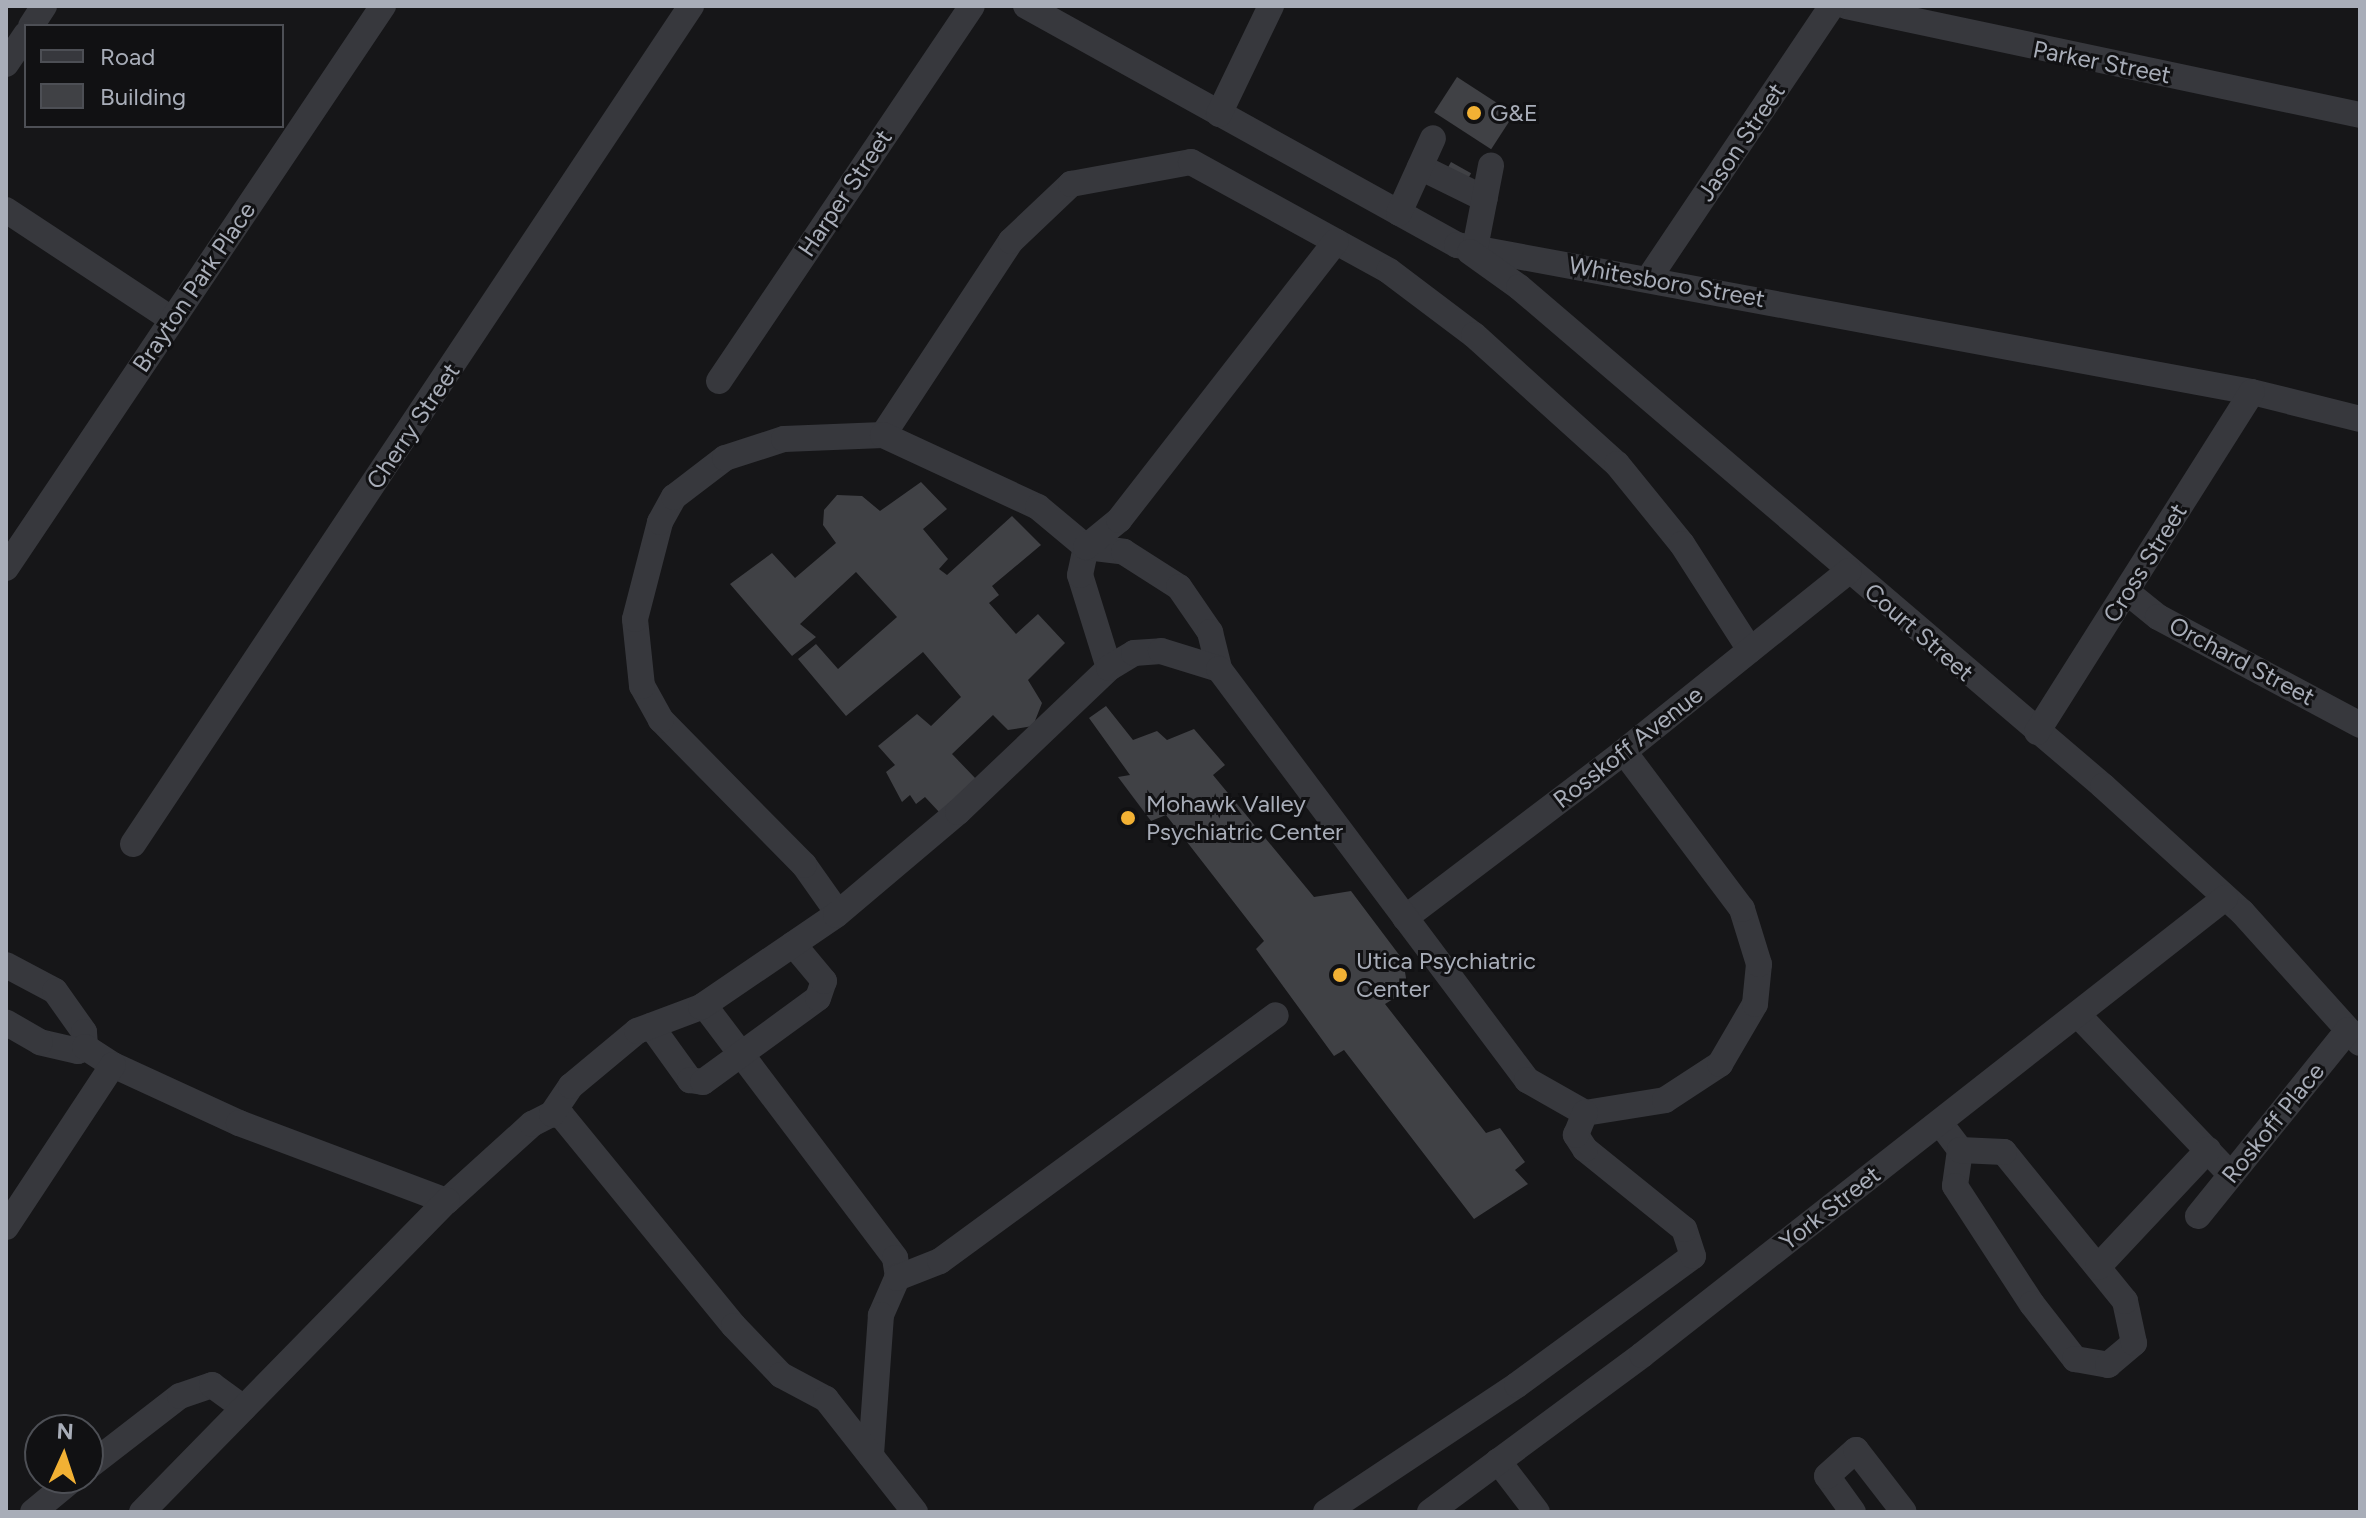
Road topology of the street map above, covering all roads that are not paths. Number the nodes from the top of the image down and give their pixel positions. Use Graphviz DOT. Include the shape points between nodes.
graph roads {
  1 [pos="44,6"];
  2 [pos="383,6"];
  3 [pos="691,6"];
  4 [pos="972,6"];
  5 [pos="1026,6"];
  6 [pos="1271,6"];
  7 [pos="1832,6"];
  8 [pos="1846,6"];
  9 [pos="1061,14"];
  10 [pos="32,24"];
  11 [pos="24,37"];
  12 [pos="6,64"];
  13 [pos="1219,114"];
  14 [pos="2360,115"];
  15 [pos="6,210"];
  16 [pos="1399,213"];
  17 [pos="1336,241"];
  18 [pos="1466,247"];
  19 [pos="1649,278"];
  20 [pos="171,319"];
  21 [pos="719,381"];
  22 [pos="2252,392"];
  23 [pos="2360,419"];
  24 [pos="883,435"];
  25 [pos="1086,547"];
  26 [pos="6,568"];
  27 [pos="1849,571"];
  28 [pos="2127,592"];
  29 [pos="1750,650"];
  30 [pos="1109,668"];
  31 [pos="1219,669"];
  32 [pos="2360,725"];
  33 [pos="2037,732"];
  34 [pos="1624,752"];
  35 [pos="133,844"];
  36 [pos="2225,898"];
  37 [pos="838,913"];
  38 [pos="1405,918"];
  39 [pos="793,944"];
  40 [pos="6,965"];
  41 [pos="704,1005"];
  42 [pos="1276,1015"];
  43 [pos="2079,1016"];
  44 [pos="6,1022"];
  45 [pos="651,1026"];
  46 [pos="2354,1036"];
  47 [pos="85,1047"];
  48 [pos="741,1054"];
  49 [pos="113,1065"];
  50 [pos="1585,1113"];
  51 [pos="552,1114"];
  52 [pos="1940,1123"];
  53 [pos="1960,1150"];
  54 [pos="2208,1150"];
  55 [pos="2231,1175"];
  56 [pos="447,1201"];
  57 [pos="2198,1216"];
  58 [pos="6,1227"];
  59 [pos="2098,1267"];
  60 [pos="897,1278"];
  61 [pos="244,1408"];
  62 [pos="104,1455"];
  63 [pos="871,1456"];
  64 [pos="1498,1461"];
  65 [pos="55,1494"];
  66 [pos="33,1512"];
  67 [pos="142,1512"];
  68 [pos="915,1512"];
  69 [pos="1326,1512"];
  70 [pos="1430,1512"];
  71 [pos="1537,1512"];
  72 [pos="1853,1512"];
  73 [pos="1904,1512"];
  1 -- 10 [label="street"];
  2 -- 20 [label="street, Brayton Park Place"];
  3 -- 35 [label="street, Cherry Street"];
  4 -- 21 [label="street, Harper Street"];
  5 -- 9 [label="street, Whitesboro Street"];
  6 -- 13 [label="street"];
  7 -- 19 [label="street, Jason Street"];
  8 -- 14 [label="street, Parker Street"];
  9 -- 13 [label="street, Whitesboro Street"];
  11 -- 12 [label="street"];
  13 -- 16 [label="street, Whitesboro Street"];
  15 -- 20 [label="street"];
  16 -- 18 [label="street, Whitesboro Street"];
  16 -- 18 [label="street" via="1426,153 1488,183"];
  17 -- 24 [label="street" via="1191,162 1071,184 1011,241"];
  17 -- 25 [label="street" via="1129,508"];
  17 -- 29 [label="street" via="1389,271 1474,335 1617,464 1682,544"];
  18 -- 19 [label="street, Whitesboro Street"];
  18 -- 27 [label="street, Court Street"];
  19 -- 22 [label="street, Whitesboro Street"];
  20 -- 26 [label="street, Brayton Park Place"];
  22 -- 23 [label="street, Whitesboro Street"];
  22 -- 28 [label="street, Cross Street"];
  24 -- 25 [label="street" via="1038,507"];
  24 -- 37 [label="street" via="784,439 725,458 694,477 660,522 635,619 642,686 661,720 804,865"];
  25 -- 30 [label="street" via="1080,575"];
  25 -- 31 [label="street" via="1124,552 1179,587 1210,632"];
  27 -- 29 [label="street, Rosskoff Avenue"];
  27 -- 33 [label="street, Court Street"];
  28 -- 32 [label="street, Orchard Street" via="2158,617"];
  28 -- 33 [label="street, Cross Street"];
  29 -- 34 [label="street, Rosskoff Avenue"];
  30 -- 31 [label="street" via="1134,653 1161,651"];
  30 -- 37 [label="street" via="958,812"];
  31 -- 38 [label="street"];
  33 -- 36 [label="street, Court Street"];
  34 -- 38 [label="street, Rosskoff Avenue"];
  34 -- 50 [label="street" via="1742,909 1759,964 1755,1004 1720,1064 1665,1100"];
  36 -- 43 [label="street, York Street"];
  36 -- 46 [label="street, Court Street"];
  37 -- 39 [label="street"];
  38 -- 50 [label="street" via="1527,1080"];
  39 -- 41 [label="street"];
  39 -- 48 [label="street" via="824,981 823,989"];
  40 -- 47 [label="street" via="55,991 84,1032"];
  41 -- 45 [label="street"];
  41 -- 48 [label="street"];
  42 -- 60 [label="street" via="940,1261"];
  43 -- 52 [label="street, York Street"];
  43 -- 54 [label="street"];
  44 -- 47 [label="street" via="40,1042 78,1051"];
  45 -- 48 [label="street" via="695,1083"];
  45 -- 51 [label="street" via="571,1086"];
  46 -- 55 [label="street, Roskoff Place"];
  47 -- 49 [label="street"];
  48 -- 60 [label="street" via="895,1258"];
  49 -- 56 [label="street" via="239,1123"];
  49 -- 58 [label="street"];
  50 -- 69 [label="street" via="1576,1135 1585,1149 1684,1229 1693,1256 1517,1385"];
  51 -- 56 [label="street" via="532,1124"];
  51 -- 63 [label="street" via="562,1116 734,1326 781,1375 826,1399"];
  52 -- 53 [label="street"];
  52 -- 64 [label="street, York Street"];
  53 -- 59 [label="street" via="2004,1152"];
  53 -- 59 [label="street" via="1955,1186 2032,1304 2075,1359 2108,1365 2134,1343 2125,1301"];
  54 -- 55 [label="street"];
  54 -- 59 [label="street"];
  55 -- 57 [label="street, Roskoff Place"];
  56 -- 61 [label="street"];
  60 -- 63 [label="street" via="881,1315"];
  61 -- 62 [label="street" via="212,1385 180,1396"];
  61 -- 67 [label="street"];
  63 -- 68 [label="street"];
  64 -- 70 [label="street, York Street"];
  64 -- 71 [label="street"];
  65 -- 66 [label="street"];
  72 -- 73 [label="street" via="1827,1476 1856,1450"];
}
